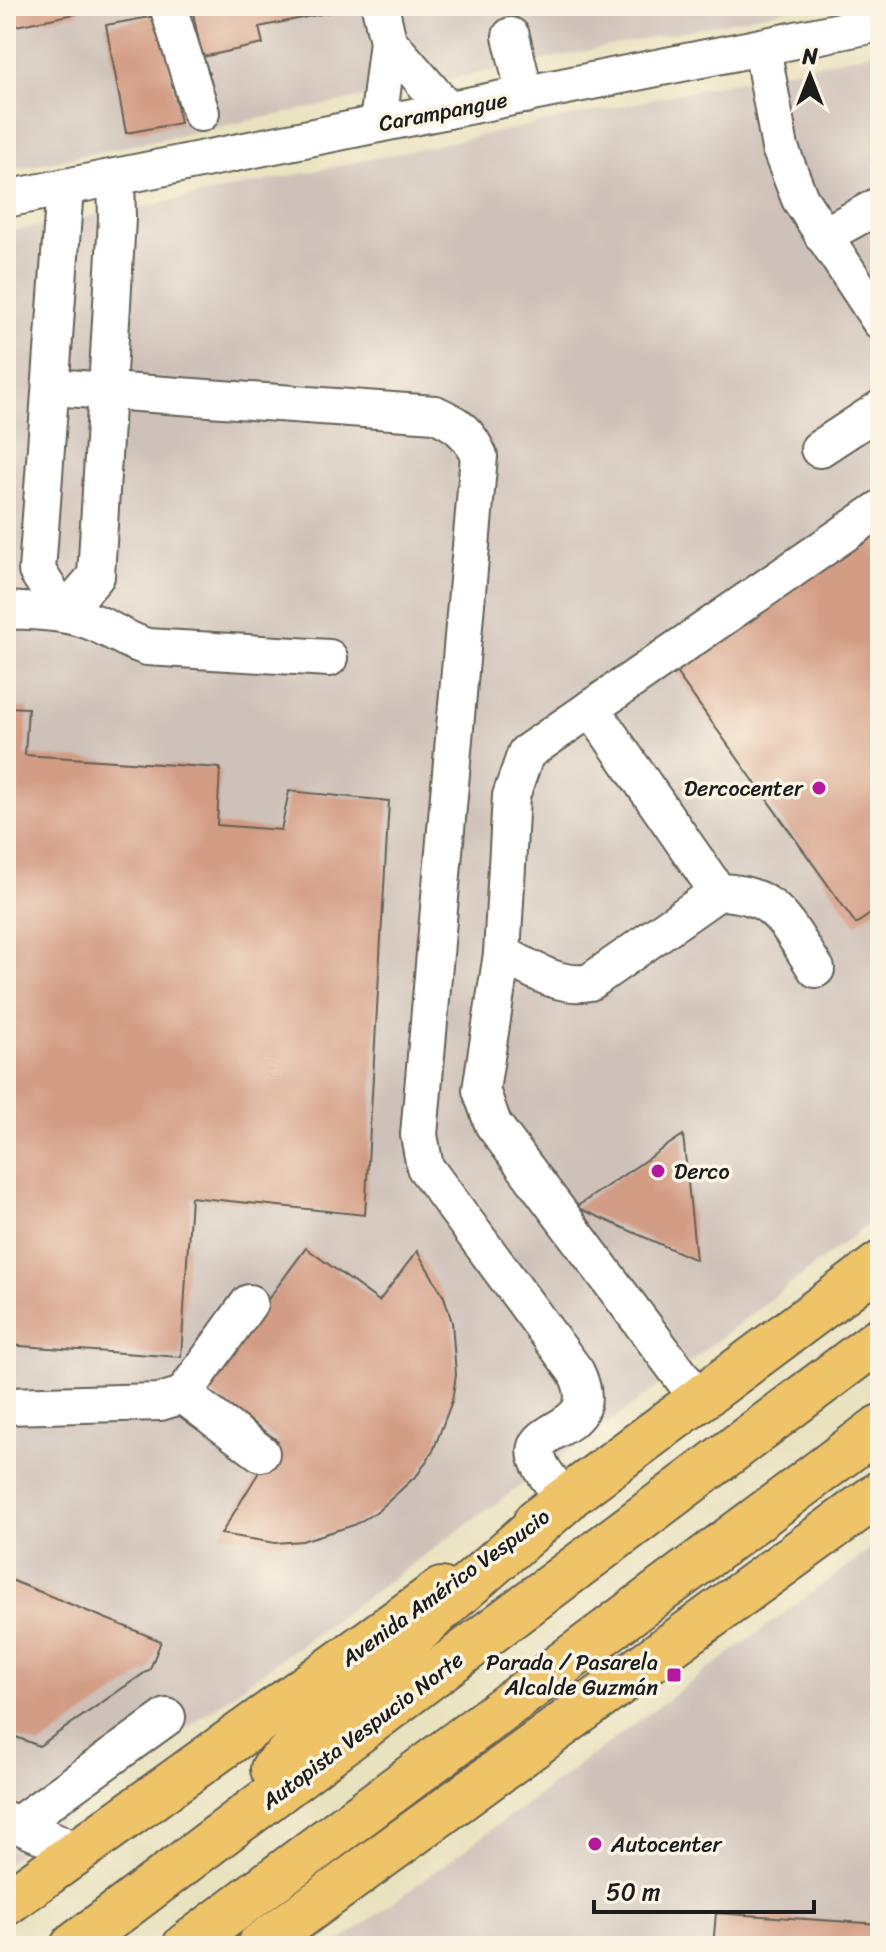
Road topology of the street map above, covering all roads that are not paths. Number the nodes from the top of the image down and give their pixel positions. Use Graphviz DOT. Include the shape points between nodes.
graph roads {
  1 [pos="168,6"];
  2 [pos="380,6"];
  3 [pos="880,23"];
  4 [pos="511,36"];
  5 [pos="388,41"];
  6 [pos="762,47"];
  7 [pos="525,95"];
  8 [pos="448,110"];
  9 [pos="201,113"];
  10 [pos="378,124"];
  11 [pos="116,177"];
  12 [pos="65,187"];
  13 [pos="6,199"];
  14 [pos="880,205"];
  15 [pos="823,236"];
  16 [pos="880,321"];
  17 [pos="52,387"];
  18 [pos="106,392"];
  19 [pos="880,409"];
  20 [pos="819,449"];
  21 [pos="880,509"];
  22 [pos="6,610"];
  23 [pos="64,613"];
  24 [pos="329,658"];
  25 [pos="591,708"];
  26 [pos="718,892"];
  27 [pos="502,954"];
  28 [pos="816,969"];
  29 [pos="880,1264"];
  30 [pos="249,1303"];
  31 [pos="880,1339"];
  32 [pos="183,1395"];
  33 [pos="699,1400"];
  34 [pos="6,1406"];
  35 [pos="880,1427"];
  36 [pos="261,1453"];
  37 [pos="880,1493"];
  38 [pos="566,1500"];
  39 [pos="167,1717"];
  40 [pos="11,1822"];
  41 [pos="78,1851"];
  42 [pos="178,1868"];
  43 [pos="6,1903"];
  44 [pos="73,1946"];
  45 [pos="185,1946"];
  46 [pos="259,1946"];
  1 -- 9 [label="street"];
  2 -- 5 [label="street"];
  3 -- 6 [label="street, Carampangue"];
  4 -- 7 [label="street"];
  5 -- 8 [label="street"];
  5 -- 10 [label="street"];
  6 -- 7 [label="street, Carampangue"];
  6 -- 15 [label="street" via="780,148 800,199"];
  7 -- 8 [label="street, Carampangue"];
  8 -- 10 [label="street, Carampangue"];
  10 -- 11 [label="street, Carampangue"];
  11 -- 12 [label="street, Carampangue"];
  11 -- 18 [label="street"];
  12 -- 13 [label="street, Carampangue"];
  12 -- 17 [label="street"];
  14 -- 15 [label="street"];
  15 -- 16 [label="street"];
  17 -- 18 [label="street"];
  17 -- 23 [label="street" via="37,571"];
  18 -- 23 [label="street" via="96,576"];
  18 -- 38 [label="street" via="435,414 471,437 479,456 419,1135 425,1167 584,1389 580,1412 542,1439 537,1450 537,1459"];
  19 -- 20 [label="street"];
  21 -- 25 [label="street"];
  22 -- 23 [label="street"];
  23 -- 24 [label="street" via="147,647"];
  25 -- 26 [label="street"];
  25 -- 27 [label="street" via="526,753 511,796"];
  26 -- 27 [label="street" via="590,982 573,986"];
  26 -- 28 [label="street" via="754,896 773,906"];
  27 -- 33 [label="street" via="481,1090 493,1124"];
  29 -- 33 [label="main road, Avenida Américo Vespucio"];
  30 -- 32 [label="street"];
  31 -- 42 [label="main road, Autopista Vespucio Norte"];
  32 -- 34 [label="street" via="160,1402"];
  32 -- 36 [label="street"];
  33 -- 38 [label="main road, Avenida Américo Vespucio"];
  35 -- 45 [label="main road"];
  37 -- 46 [label="main road"];
  38 -- 41 [label="main road, Avenida Américo Vespucio"];
  38 -- 42 [label="main road" via="333,1709"];
  39 -- 40 [label="street"];
  40 -- 41 [label="street"];
  41 -- 43 [label="main road, Avenida Américo Vespucio"];
  42 -- 44 [label="main road, Autopista Vespucio Norte"];
}
